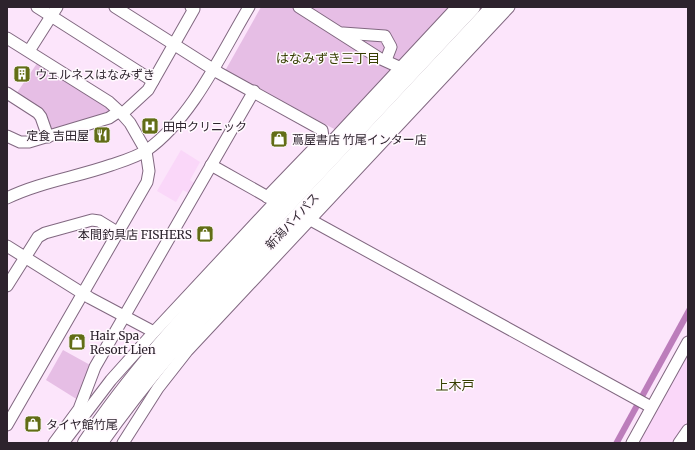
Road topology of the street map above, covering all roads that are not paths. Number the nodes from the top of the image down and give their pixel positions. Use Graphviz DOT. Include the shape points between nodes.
graph roads {
  1 [pos="37,7"];
  2 [pos="115,7"];
  3 [pos="190,7"];
  4 [pos="249,7"];
  5 [pos="299,7"];
  6 [pos="458,7"];
  7 [pos="472,7"];
  8 [pos="494,7"];
  9 [pos="509,7"];
  10 [pos="54,12"];
  11 [pos="339,32"];
  12 [pos="7,38"];
  13 [pos="174,44"];
  14 [pos="29,52"];
  15 [pos="386,60"];
  16 [pos="401,68"];
  17 [pos="212,69"];
  18 [pos="153,81"];
  19 [pos="254,91"];
  20 [pos="7,93"];
  21 [pos="120,113"];
  22 [pos="7,136"];
  23 [pos="48,137"];
  24 [pos="146,151"];
  25 [pos="211,165"];
  26 [pos="7,198"];
  27 [pos="274,201"];
  28 [pos="309,218"];
  29 [pos="266,226"];
  30 [pos="117,232"];
  31 [pos="7,246"];
  32 [pos="24,257"];
  33 [pos="7,286"];
  34 [pos="232,286"];
  35 [pos="82,293"];
  36 [pos="125,316"];
  37 [pos="154,332"];
  38 [pos="688,342"];
  39 [pos="649,406"];
  40 [pos="7,425"];
  41 [pos="688,430"];
  42 [pos="54,443"];
  43 [pos="63,443"];
  44 [pos="75,443"];
  45 [pos="86,443"];
  46 [pos="99,443"];
  47 [pos="111,443"];
  48 [pos="122,443"];
  49 [pos="632,443"];
  50 [pos="679,443"];
  1 -- 10 [label="street"];
  2 -- 13 [label="street"];
  3 -- 13 [label="street" via="194,9"];
  4 -- 17 [label="street"];
  5 -- 11 [label="street"];
  6 -- 16 [label="street"];
  7 -- 29 [label="highway, 新潟バイパス"];
  8 -- 34 [label="highway, 新潟バイパス"];
  9 -- 28 [label="street"];
  10 -- 14 [label="street"];
  10 -- 18 [label="street"];
  11 -- 15 [label="street"];
  11 -- 15 [label="street" via="385,36 391,47"];
  12 -- 14 [label="street"];
  13 -- 17 [label="street"];
  13 -- 18 [label="street"];
  14 -- 21 [label="street" via="109,102"];
  15 -- 16 [label="street"];
  16 -- 27 [label="street"];
  17 -- 19 [label="street"];
  17 -- 24 [label="street" via="180,119"];
  18 -- 21 [label="street" via="148,90"];
  19 -- 25 [label="street"];
  19 -- 27 [label="street" via="319,128 323,133 321,140"];
  20 -- 23 [label="street" via="38,112"];
  21 -- 23 [label="street"];
  21 -- 24 [label="street" via="130,123"];
  22 -- 23 [label="street" via="20,142"];
  24 -- 26 [label="street" via="111,165 27,189"];
  24 -- 30 [label="street" via="150,171 147,182"];
  25 -- 27 [label="street"];
  25 -- 36 [label="street"];
  27 -- 37 [label="street"];
  28 -- 39 [label="street"];
  28 -- 48 [label="street" via="187,352 158,388"];
  29 -- 44 [label="highway" via="251,236 147,350 108,397"];
  29 -- 45 [label="highway, 新潟バイパス" via="149,357"];
  30 -- 32 [label="street" via="99,221 92,220 45,233 38,237"];
  30 -- 35 [label="street"];
  31 -- 32 [label="street"];
  32 -- 33 [label="street"];
  32 -- 35 [label="street"];
  34 -- 46 [label="highway, 新潟バイパス" via="159,364"];
  34 -- 47 [label="highway" via="166,366"];
  35 -- 36 [label="street"];
  35 -- 40 [label="street"];
  36 -- 37 [label="street"];
  36 -- 42 [label="street" via="92,374 79,409"];
  37 -- 43 [label="street" via="111,380"];
  38 -- 39 [label="street"];
  39 -- 49 [label="street"];
  41 -- 50 [label="street"];
}
